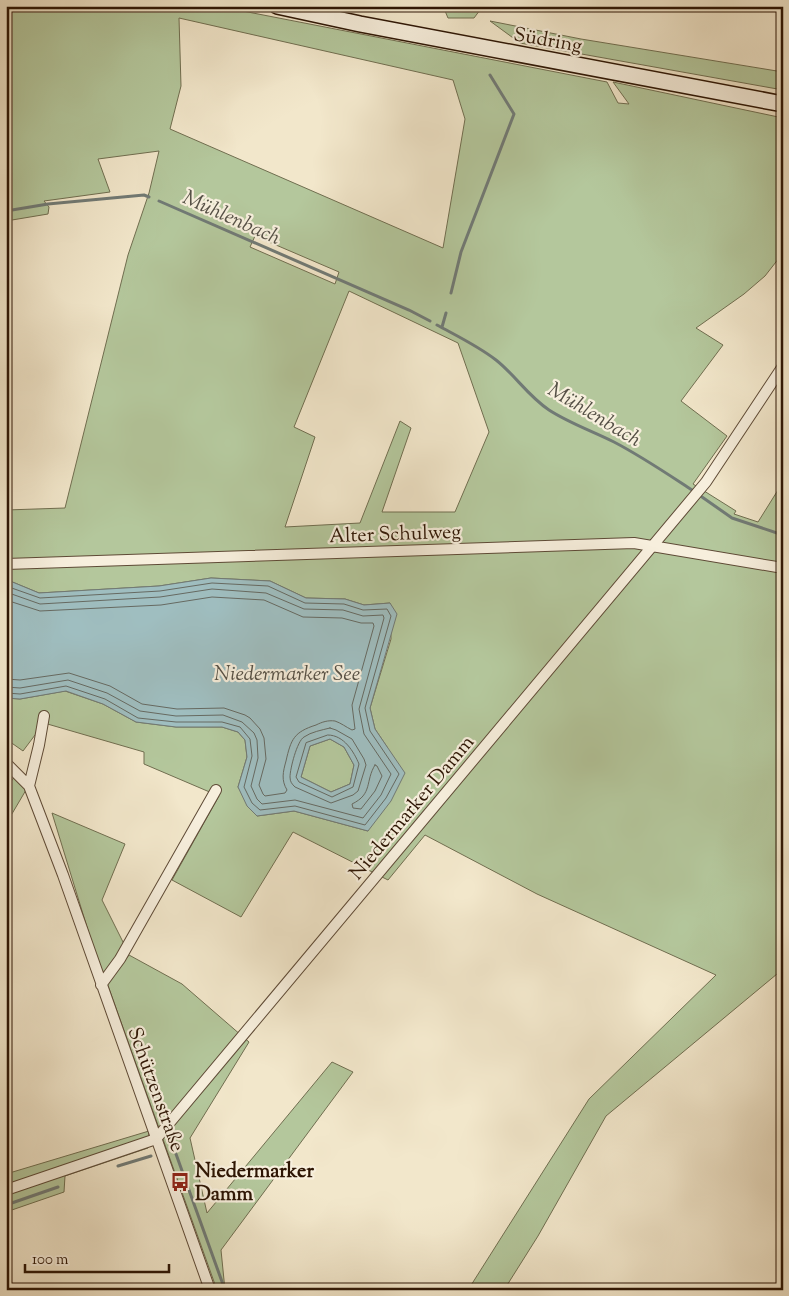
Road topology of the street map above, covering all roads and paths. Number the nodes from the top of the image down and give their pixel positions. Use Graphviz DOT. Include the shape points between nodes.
graph roads {
  1 [pos="277,6"];
  2 [pos="783,104"];
  3 [pos="783,366"];
  4 [pos="653,545"];
  5 [pos="6,564"];
  6 [pos="783,568"];
  7 [pos="44,716"];
  8 [pos="6,763"];
  9 [pos="29,786"];
  10 [pos="216,790"];
  11 [pos="101,984"];
  12 [pos="156,1140"];
  13 [pos="6,1190"];
  14 [pos="210,1290"];
  1 -- 2 [label="main road, Südring"];
  3 -- 4 [label="street, Niedermarker Damm" via="706,482"];
  4 -- 5 [label="street, Alter Schulweg" via="634,543"];
  4 -- 6 [label="street, Alter Schulweg"];
  4 -- 12 [label="street, Niedermarker Damm"];
  7 -- 9 [label="street"];
  8 -- 9 [label="street, Schützenstraße"];
  9 -- 11 [label="street, Schützenstraße"];
  10 -- 11 [label="street" via="120,959"];
  11 -- 12 [label="street, Schützenstraße"];
  12 -- 13 [label="street"];
  12 -- 14 [label="street, Schützenstraße"];
}
